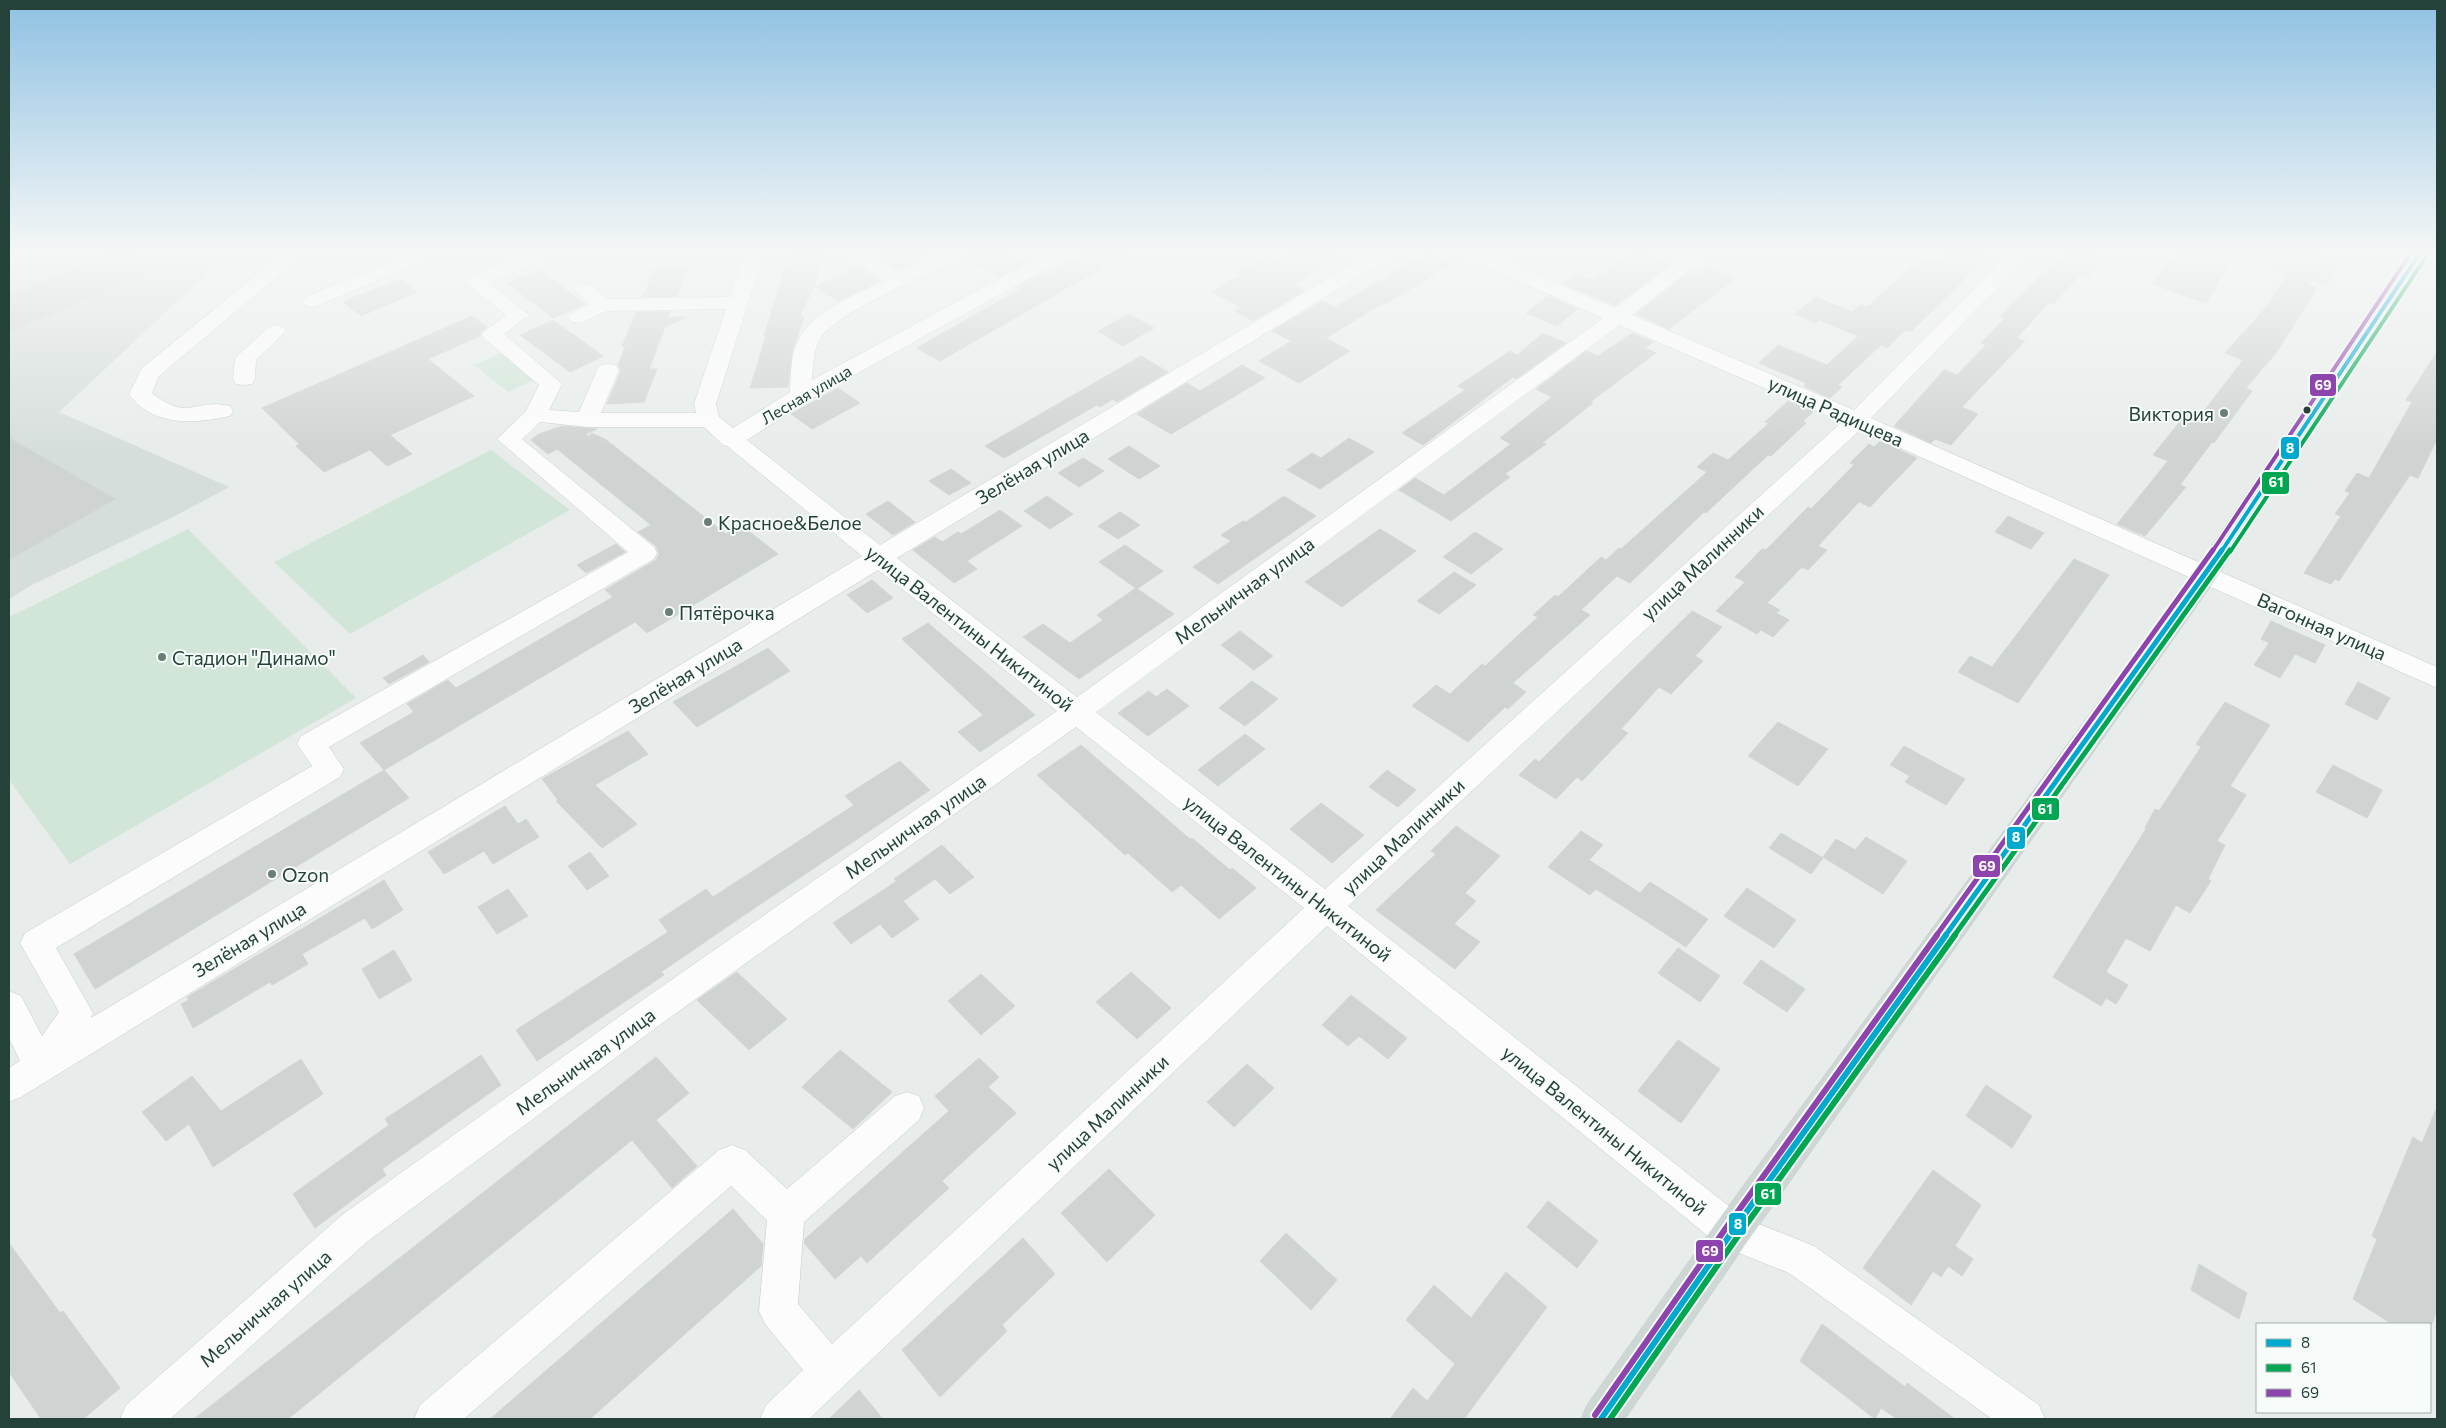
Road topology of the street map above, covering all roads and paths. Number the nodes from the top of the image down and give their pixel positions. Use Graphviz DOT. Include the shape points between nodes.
graph roads {
  1 [pos="218,317"];
  2 [pos="517,317"];
  3 [pos="733,317"];
  4 [pos="833,317"];
  5 [pos="944,317"];
  6 [pos="1279,317"];
  7 [pos="1617,317"];
  8 [pos="1619,317"];
  9 [pos="1959,317"];
  10 [pos="2378,317"];
  11 [pos="276,331"];
  12 [pos="608,370"];
  13 [pos="244,379"];
  14 [pos="801,395"];
  15 [pos="222,411"];
  16 [pos="535,415"];
  17 [pos="587,420"];
  18 [pos="708,420"];
  19 [pos="1857,420"];
  20 [pos="731,440"];
  21 [pos="880,558"];
  22 [pos="2206,574"];
  23 [pos="2437,678"];
  24 [pos="1078,711"];
  25 [pos="1326,907"];
  26 [pos="9,1006"];
  27 [pos="41,1066"];
  28 [pos="9,1086"];
  29 [pos="907,1108"];
  30 [pos="786,1214"];
  31 [pos="1732,1232"];
  32 [pos="830,1371"];
  33 [pos="140,1419"];
  34 [pos="434,1419"];
  35 [pos="780,1419"];
  36 [pos="1601,1419"];
  37 [pos="2025,1419"];
  1 -- 15 [label="street" via="150,373 140,394 156,407 178,416"];
  2 -- 16 [label="street" via="491,334 551,384"];
  3 -- 18 [label="street" via="704,404"];
  4 -- 14 [label="street" via="810,337 802,362"];
  5 -- 14 [label="street, Лесная улица"];
  6 -- 21 [label="street, Зелёная улица"];
  7 -- 24 [label="street, Мельничная улица"];
  8 -- 19 [label="street, улица Радищева"];
  9 -- 19 [label="street, улица Малинники"];
  10 -- 22 [label="main road"];
  11 -- 13 [label="street" via="246,358"];
  12 -- 17 [label="street"];
  14 -- 20 [label="street, Лесная улица"];
  16 -- 17 [label="street"];
  16 -- 27 [label="street" via="508,439 645,553 311,744 330,769 36,943 76,1013"];
  17 -- 18 [label="street"];
  18 -- 20 [label="street, улица Валентины Никитиной"];
  19 -- 22 [label="street, улица Радищева"];
  19 -- 25 [label="street, улица Малинники"];
  20 -- 21 [label="street, улица Валентины Никитиной"];
  21 -- 24 [label="street, улица Валентины Никитиной"];
  21 -- 27 [label="street, Зелёная улица"];
  22 -- 23 [label="street, Вагонная улица"];
  22 -- 31 [label="main road"];
  24 -- 25 [label="street, улица Валентины Никитиной"];
  24 -- 33 [label="street, Мельничная улица" via="664,1003 356,1228"];
  25 -- 31 [label="street, улица Валентины Никитиной"];
  25 -- 32 [label="street, улица Малинники"];
  26 -- 27 [label="street"];
  27 -- 28 [label="street, Зелёная улица"];
  29 -- 30 [label="street"];
  30 -- 32 [label="street" via="778,1311"];
  30 -- 34 [label="street" via="732,1162"];
  31 -- 36 [label="main road"];
  31 -- 37 [label="street, улица Валентины Никитиной" via="1801,1259"];
  32 -- 35 [label="street, улица Малинники"];
}
